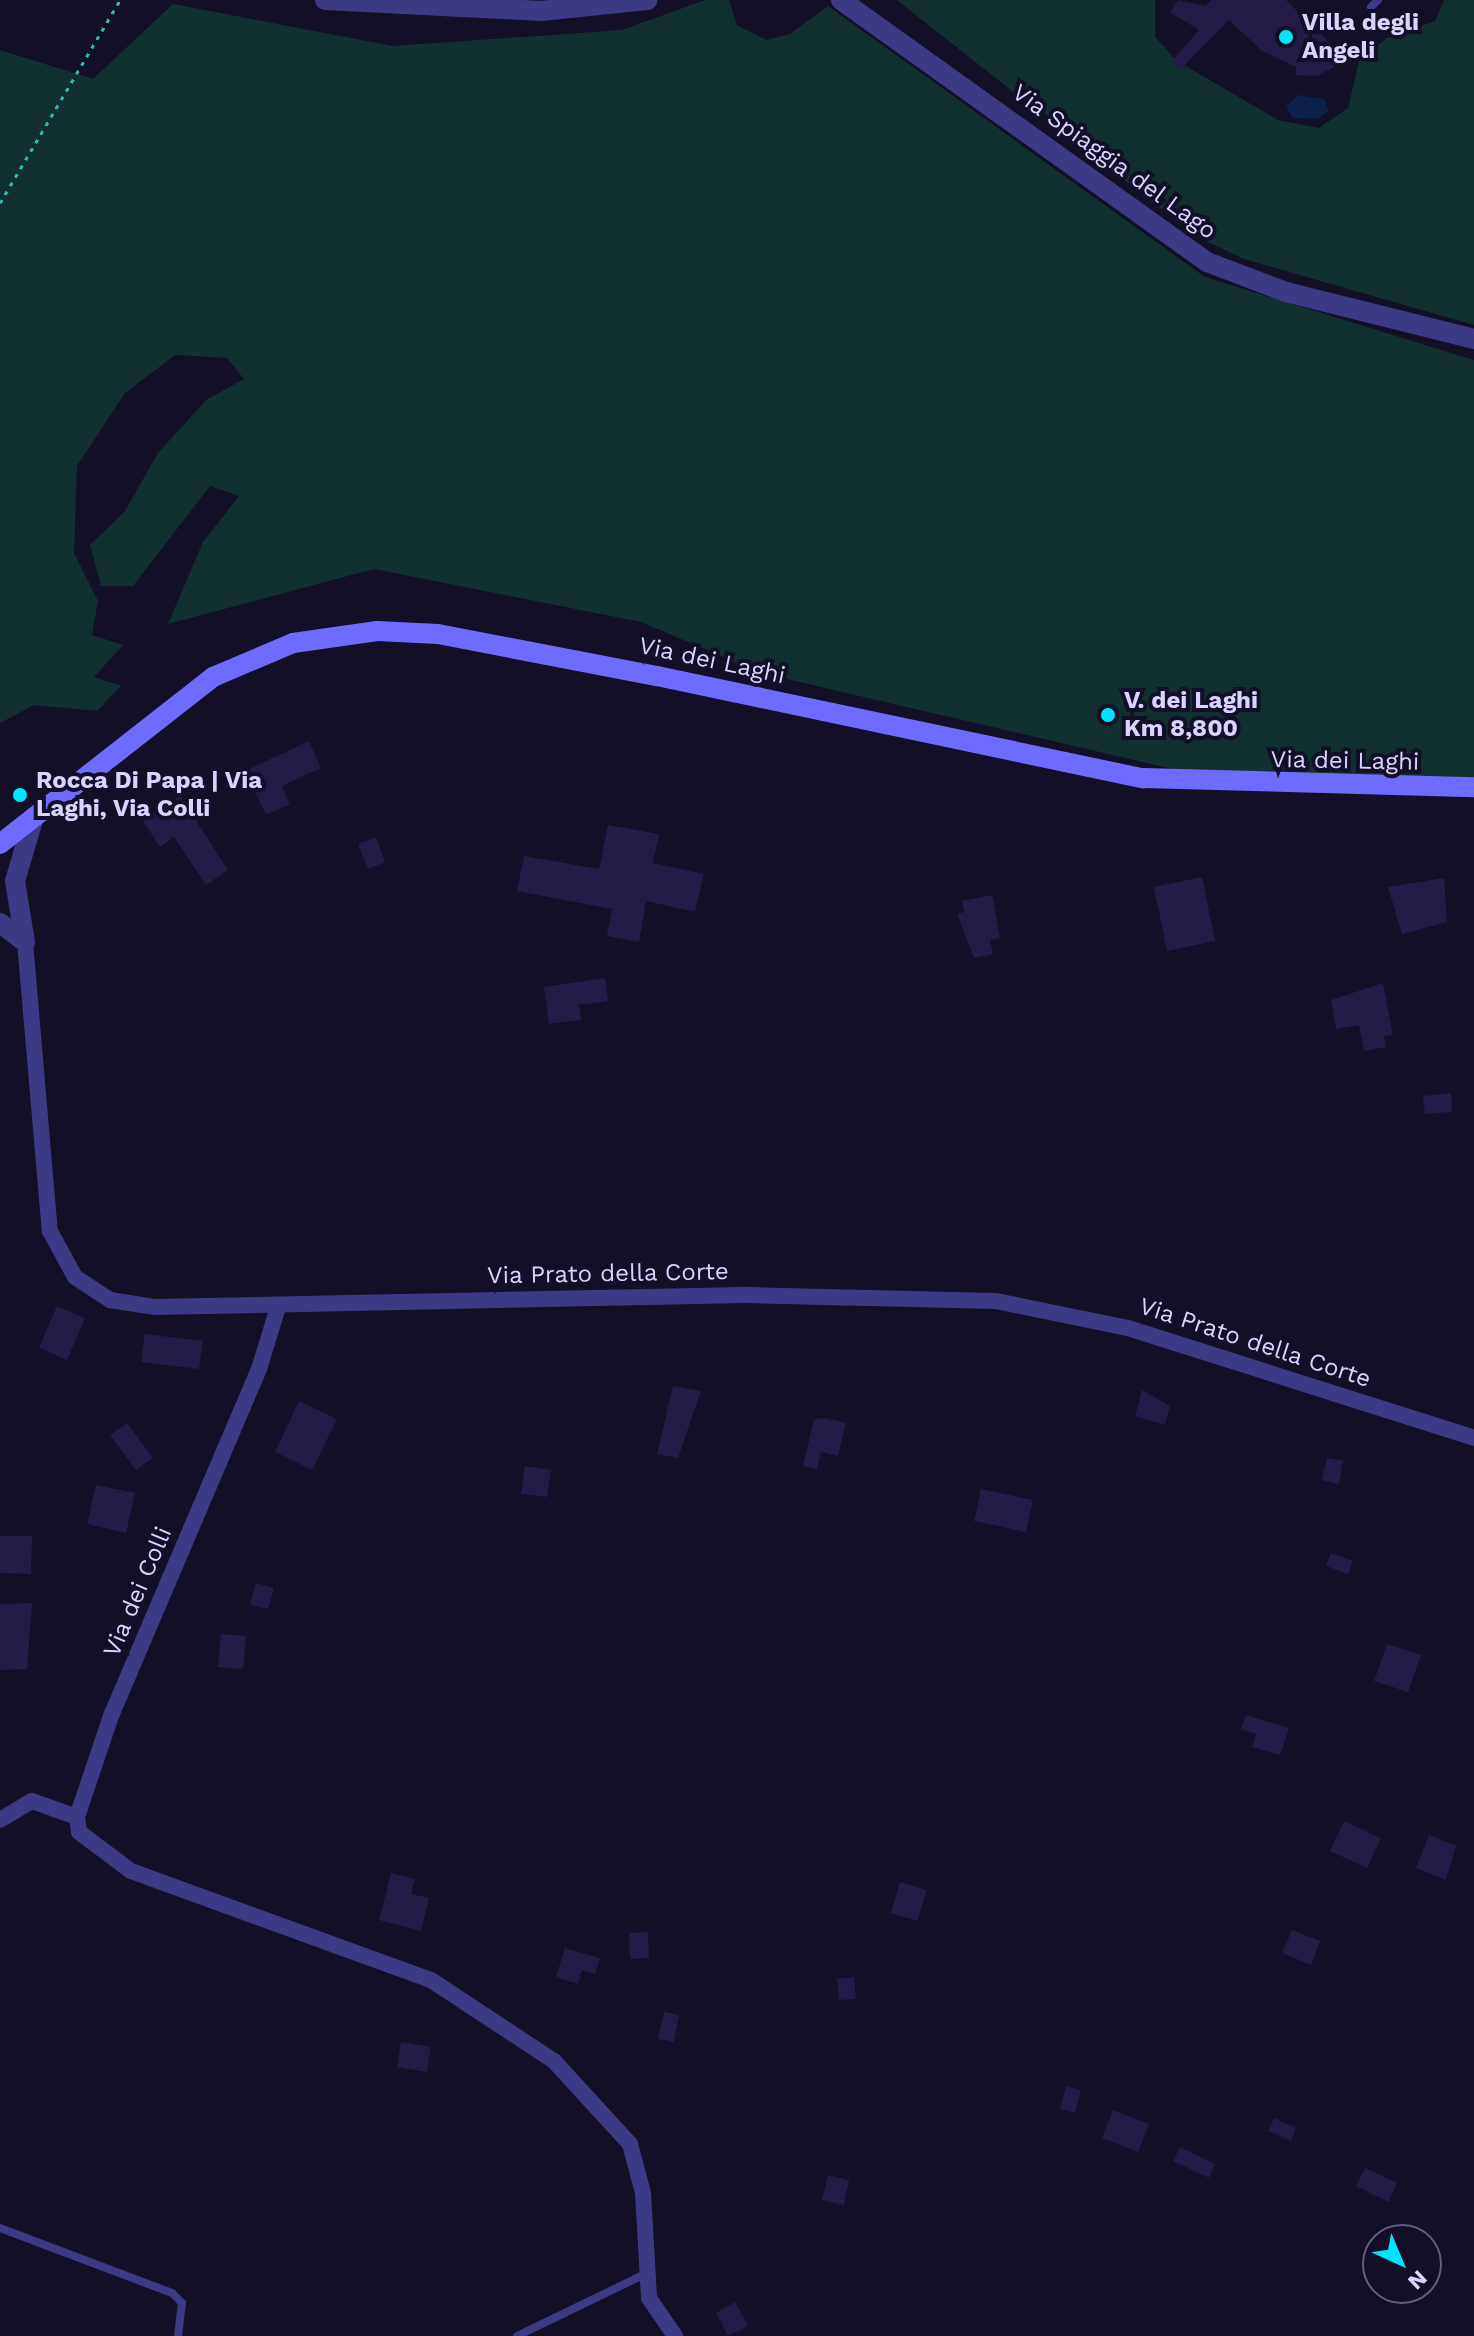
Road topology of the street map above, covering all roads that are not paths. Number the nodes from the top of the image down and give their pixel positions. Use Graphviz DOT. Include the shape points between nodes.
graph roads {
  1 [pos="325,0"];
  2 [pos="647,0"];
  3 [pos="841,0"];
  4 [pos="1474,339"];
  5 [pos="1474,787"];
  6 [pos="34,817"];
  7 [pos="0,844"];
  8 [pos="7,890"];
  9 [pos="0,923"];
  10 [pos="25,942"];
  11 [pos="278,1307"];
  12 [pos="1474,1438"];
  13 [pos="77,1817"];
  14 [pos="0,1820"];
  15 [pos="0,2228"];
  16 [pos="645,2274"];
  17 [pos="178,2336"];
  18 [pos="517,2336"];
  19 [pos="675,2336"];
  1 -- 2 [label="street" via="551,11"];
  3 -- 4 [label="street, Via Spiaggia del Lago" via="1207,262 1286,292"];
  5 -- 6 [label="main road, Via dei Laghi" via="1143,778 657,676 438,634 377,631 293,643 223,671"];
  6 -- 7 [label="main road, Via dei Laghi"];
  6 -- 8 [label="street"];
  8 -- 10 [label="street"];
  9 -- 10 [label="street"];
  10 -- 11 [label="street, Via Prato della Corte" via="49,1220 65,1264 91,1290 129,1305"];
  11 -- 12 [label="street, Via Prato della Corte" via="746,1295 1019,1303 1128,1328"];
  11 -- 13 [label="street, Via dei Colli"];
  13 -- 14 [label="street" via="32,1801"];
  13 -- 16 [label="street" via="85,1840 131,1871 431,1980 532,2042 585,2089 630,2144 643,2193"];
  15 -- 17 [label="lane" via="172,2293 182,2303"];
  16 -- 18 [label="lane"];
  16 -- 19 [label="street" via="652,2305"];
}
